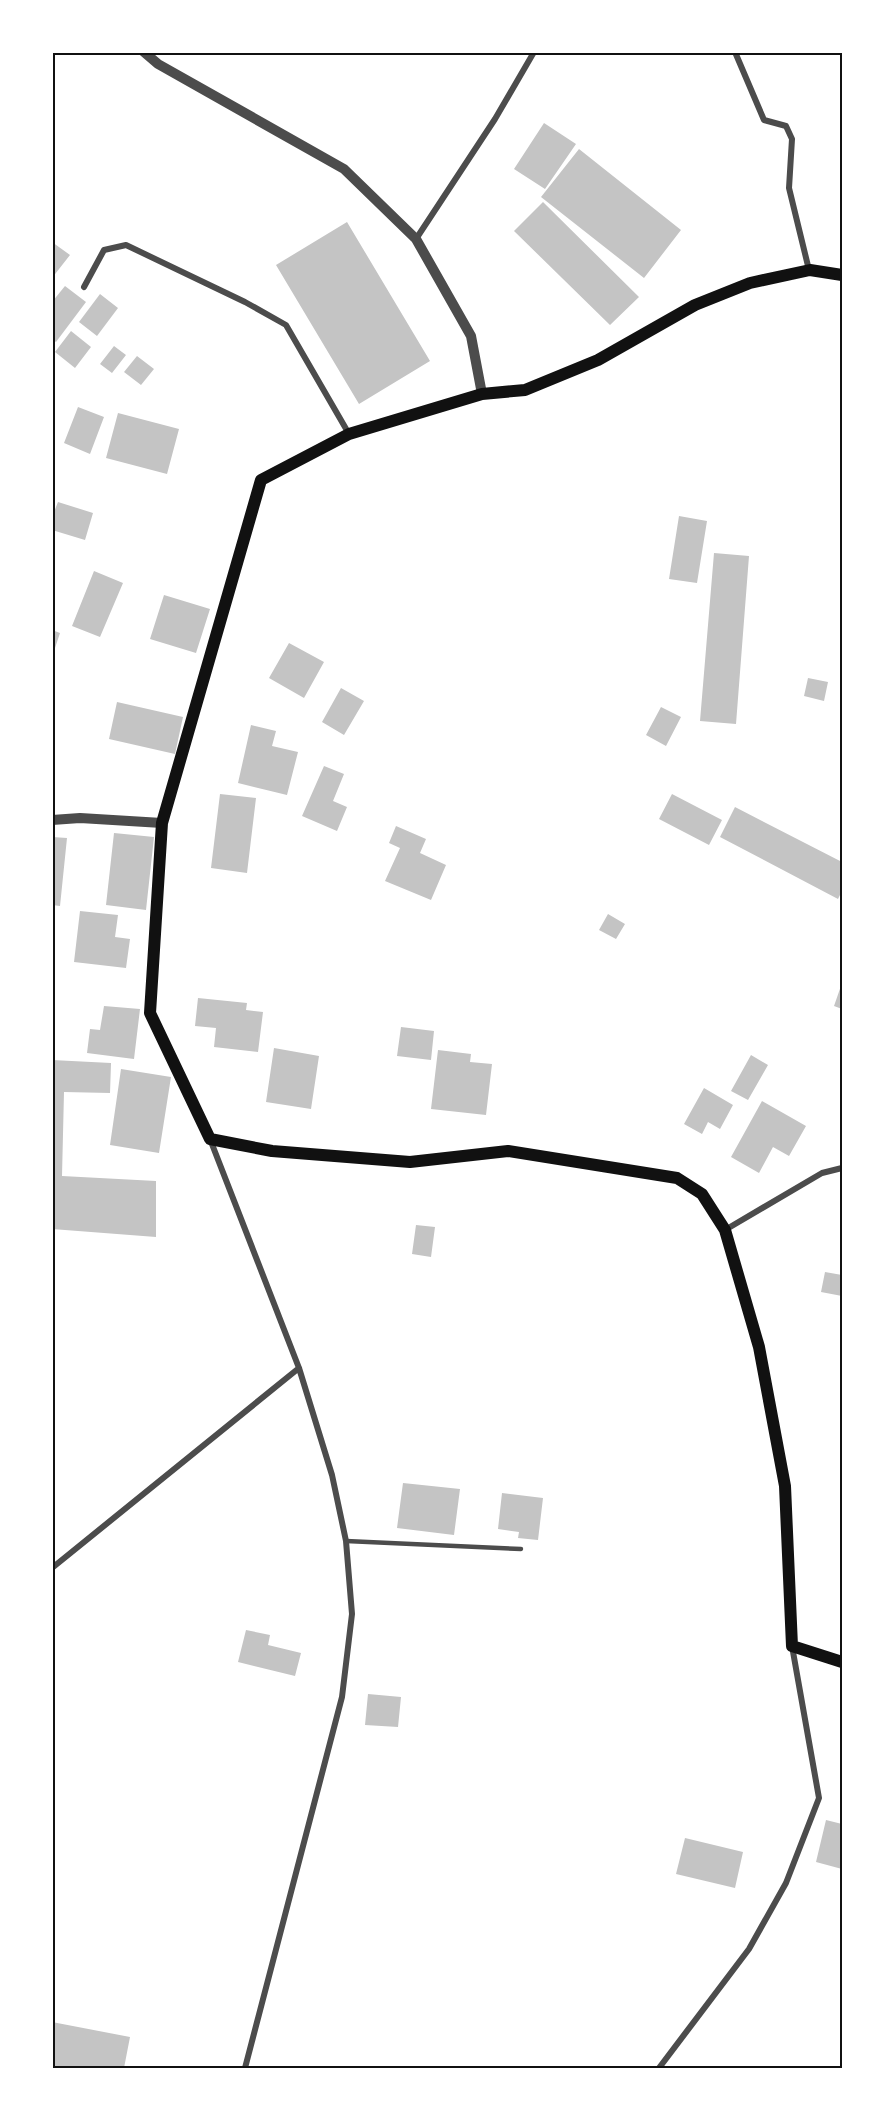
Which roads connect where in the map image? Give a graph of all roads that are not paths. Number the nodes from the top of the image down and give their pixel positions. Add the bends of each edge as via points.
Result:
1 (144, 52) edge
2 (534, 52) edge
3 (735, 52) edge
4 (416, 239) junction
5 (810, 270) junction
6 (843, 274) edge
7 (84, 287) dead end
8 (482, 394) junction
9 (350, 434) junction
10 (52, 820) edge
11 (162, 823) junction
12 (210, 1140) junction
13 (843, 1168) edge
14 (725, 1230) junction
15 (299, 1368) junction
16 (346, 1541) junction
17 (521, 1549) dead end
18 (52, 1568) edge
19 (792, 1646) junction
20 (843, 1662) edge
21 (245, 2068) edge
22 (659, 2068) edge

1 - 4 street via 158,64 344,169
2 - 4 street
3 - 5 street via 764,120 786,126 792,139 789,188
4 - 8 street via 471,336
5 - 6 main road
5 - 8 main road via 750,283 695,305 619,349 525,390
7 - 9 street via 104,250 126,245 245,302 286,326
8 - 9 main road
9 - 11 main road via 261,480
10 - 11 street
11 - 12 main road via 150,1012
12 - 14 main road via 272,1151 410,1161 508,1151 677,1178 702,1194
12 - 15 street
13 - 14 street via 822,1173
14 - 19 main road via 759,1347 785,1486
15 - 16 street via 332,1475
15 - 18 street
16 - 17 lane
16 - 21 street via 352,1614 342,1697
19 - 20 main road
19 - 22 street via 819,1798 786,1883 749,1949

